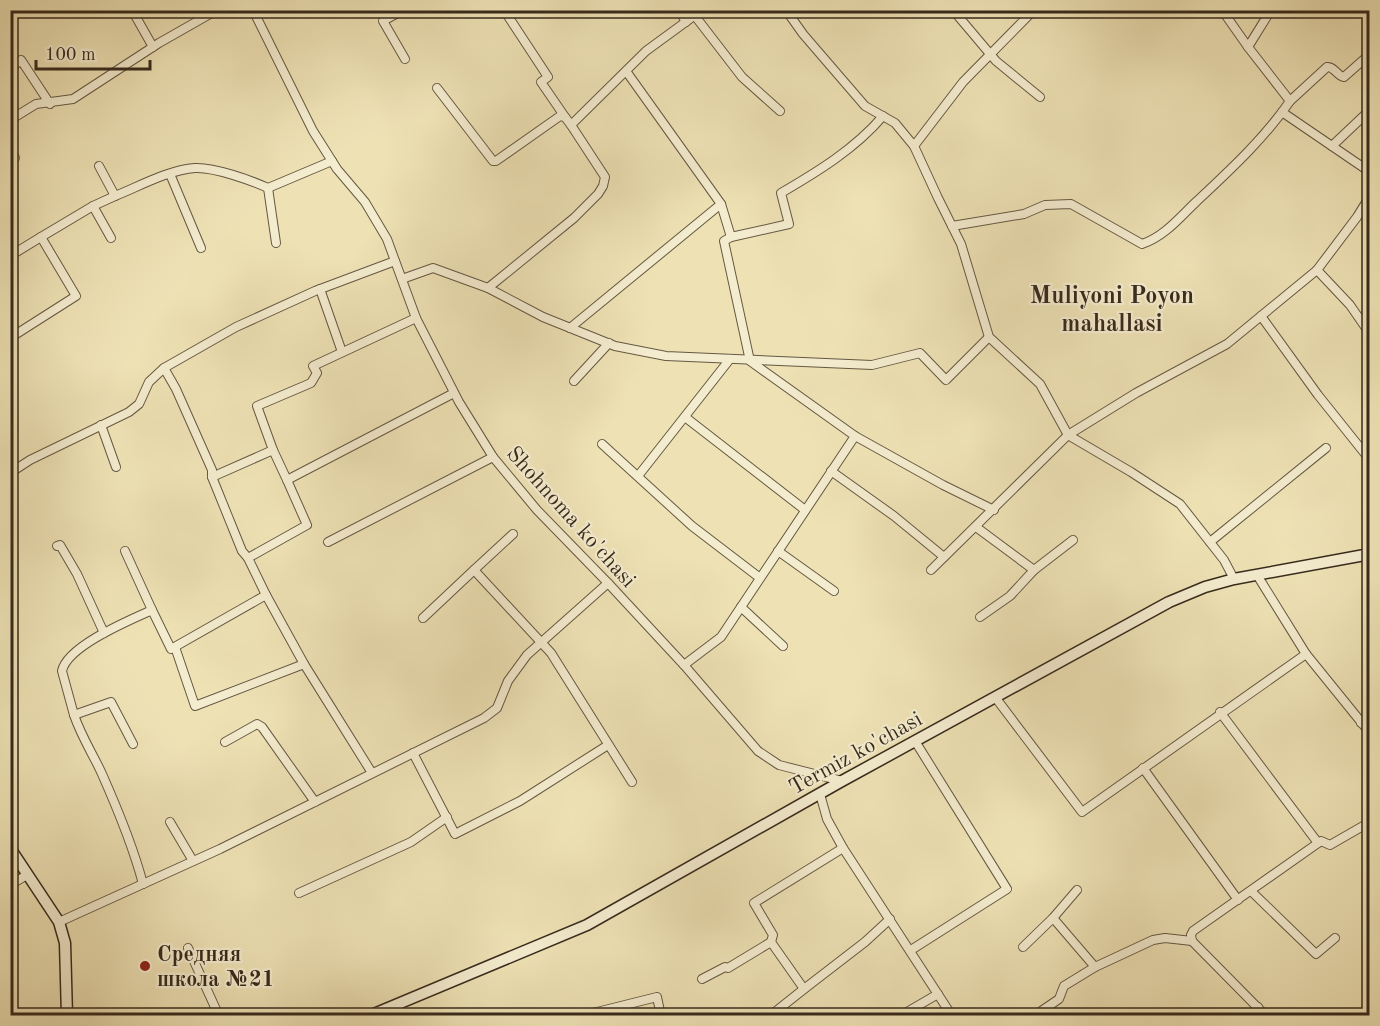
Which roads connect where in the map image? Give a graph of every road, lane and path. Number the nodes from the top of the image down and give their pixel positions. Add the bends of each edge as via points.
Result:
1 (132, 10) edge
2 (217, 10) edge
3 (253, 10) edge
4 (403, 10) edge
5 (504, 10) edge
6 (679, 10) edge
7 (786, 10) edge
8 (954, 10) edge
9 (1034, 10) edge
10 (1222, 10) edge
11 (1271, 10) edge
12 (698, 13) edge
13 (687, 22) junction
14 (153, 47) junction
15 (1248, 47) junction
16 (990, 54) junction
17 (1370, 54) edge
18 (10, 59) edge
19 (405, 59) dead end
20 (626, 71) junction
21 (437, 87) dead end
22 (1040, 97) dead end
23 (1290, 101) junction
24 (50, 104) junction
25 (1370, 110) edge
26 (780, 111) dead end
27 (1282, 112) junction
28 (883, 116) junction
29 (565, 117) junction
30 (10, 120) edge
31 (572, 125) junction
32 (914, 146) junction
33 (1332, 146) junction
34 (10, 151) edge
35 (10, 161) edge
36 (332, 161) junction
37 (99, 166) dead end
38 (1370, 172) edge
39 (170, 174) junction
40 (268, 188) junction
41 (115, 196) junction
42 (1370, 196) edge
43 (721, 204) junction
44 (93, 206) junction
45 (952, 226) junction
46 (41, 237) junction
47 (731, 237) junction
48 (111, 238) dead end
49 (276, 243) dead end
50 (201, 248) dead end
51 (10, 256) edge
52 (395, 261) junction
53 (1317, 270) junction
54 (402, 279) junction
55 (488, 288) junction
56 (320, 289) junction
57 (1261, 316) junction
58 (416, 318) junction
59 (570, 328) junction
60 (1370, 334) edge
61 (989, 337) junction
62 (10, 338) edge
63 (609, 343) junction
64 (342, 352) junction
65 (730, 359) junction
66 (750, 361) junction
67 (164, 368) junction
68 (574, 381) dead end
69 (454, 393) junction
70 (685, 417) junction
71 (101, 425) junction
72 (1068, 435) junction
73 (855, 436) junction
74 (602, 444) dead end
75 (1326, 448) dead end
76 (273, 450) junction
77 (493, 457) junction
78 (1370, 460) edge
79 (116, 466) dead end
80 (831, 471) junction
81 (10, 473) edge
82 (638, 476) junction
83 (212, 477) junction
84 (287, 480) junction
85 (805, 510) junction
86 (994, 510) junction
87 (976, 527) junction
88 (513, 534) dead end
89 (1072, 540) dead end
90 (328, 542) dead end
91 (1210, 542) junction
92 (57, 546) dead end
93 (125, 551) dead end
94 (778, 551) junction
95 (1370, 554) edge
96 (944, 557) junction
97 (248, 558) junction
98 (474, 570) junction
99 (931, 570) dead end
100 (1034, 570) junction
101 (1257, 575) junction
102 (760, 579) junction
103 (1234, 579) junction
104 (608, 583) junction
105 (834, 591) dead end
106 (266, 595) junction
107 (741, 607) junction
108 (152, 610) junction
109 (980, 617) dead end
110 (423, 618) dead end
111 (104, 633) junction
112 (542, 641) junction
113 (783, 646) dead end
114 (175, 647) junction
115 (1306, 654) junction
116 (304, 664) junction
117 (684, 665) junction
118 (995, 697) junction
119 (1220, 712) junction
120 (1370, 714) edge
121 (74, 715) junction
122 (1361, 723) junction
123 (1370, 733) edge
124 (915, 741) junction
125 (225, 742) dead end
126 (133, 744) dead end
127 (608, 745) junction
128 (413, 753) junction
129 (1143, 768) junction
130 (372, 773) junction
131 (842, 781) junction
132 (632, 782) dead end
133 (820, 794) junction
134 (315, 802) junction
135 (447, 818) junction
136 (170, 822) dead end
137 (1370, 822) edge
138 (1318, 843) junction
139 (10, 848) edge
140 (843, 848) junction
141 (193, 861) junction
142 (27, 874) junction
143 (143, 884) junction
144 (10, 885) edge
145 (1077, 890) dead end
146 (1251, 891) junction
147 (299, 893) dead end
148 (1238, 900) junction
149 (1053, 918) junction
150 (890, 919) junction
151 (59, 922) junction
152 (1335, 938) dead end
153 (1192, 941) junction
154 (771, 942) junction
155 (1023, 947) dead end
156 (188, 948) dead end
157 (911, 950) junction
158 (1095, 967) junction
159 (702, 979) dead end
160 (804, 989) junction
161 (938, 994) junction
162 (1258, 1007) junction
163 (67, 1016) edge
164 (219, 1016) edge
165 (369, 1016) edge
166 (581, 1016) edge
167 (661, 1016) edge
168 (770, 1016) edge
169 (900, 1016) edge
170 (952, 1016) edge
171 (1034, 1016) edge
172 (1250, 1016) edge
173 (1266, 1016) edge

1 - 14 street
2 - 14 street
3 - 36 street, Shohnoma ko'chasi
4 - 19 street via 383,21
5 - 29 street via 548,77 541,82
6 - 13 street
7 - 28 street via 865,106
8 - 16 street
9 - 16 street
10 - 15 street
11 - 15 street
12 - 13 street
12 - 26 street via 742,77
13 - 20 street via 646,51
14 - 24 street via 74,99
15 - 23 street
16 - 22 street
16 - 32 street
17 - 23 street via 1344,77 1327,67
18 - 24 street via 15,65 21,60
20 - 31 street
20 - 43 street
21 - 29 street via 493,161 560,116
23 - 27 street
24 - 30 street via 36,105
25 - 33 street
27 - 33 street
27 - 45 street via 1231,170 1149,242 1142,244 1071,204 1045,205 1024,214
28 - 32 street via 895,123
28 - 47 street via 866,135 781,193 789,224
29 - 31 street
31 - 55 street via 605,177 603,186 573,218
32 - 45 street
33 - 38 street
34 - 35 street via 15,158
36 - 40 street
36 - 52 street, Shohnoma ko'chasi via 365,202
37 - 41 street
39 - 40 street via 196,168 243,177
39 - 41 street
39 - 50 street
40 - 49 street
41 - 44 street
42 - 53 street
43 - 47 street
43 - 59 street
44 - 46 street
44 - 48 street
45 - 61 street
46 - 51 street
46 - 62 street via 76,296
47 - 66 street via 724,241
52 - 54 street, Shohnoma ko'chasi
52 - 56 street
53 - 57 street
53 - 60 street via 1350,305
54 - 55 street via 434,268
54 - 58 street, Shohnoma ko'chasi
55 - 59 street
56 - 64 street
56 - 67 street via 236,327
57 - 72 street via 1227,344
57 - 78 street
58 - 64 street
58 - 69 street, Shohnoma ko'chasi
59 - 63 street
61 - 66 street via 946,380 920,353 872,365
61 - 72 street via 1040,384
63 - 65 street via 666,356
63 - 68 street
64 - 76 street via 313,366 316,373 311,383 257,406
65 - 66 street
65 - 70 street
66 - 73 street
67 - 71 street via 148,382 139,404
67 - 83 street
69 - 77 street, Shohnoma ko'chasi
69 - 84 street
70 - 82 street
70 - 85 street
71 - 79 street
71 - 81 street
72 - 86 street
72 - 91 street via 1179,504
73 - 80 street
73 - 86 street
74 - 82 street
75 - 91 street
76 - 83 street
76 - 84 street
77 - 90 street
77 - 104 street, Shohnoma ko'chasi via 537,510
80 - 85 street
80 - 96 street
82 - 102 street via 692,526
83 - 97 street
84 - 97 street via 307,525
85 - 94 street
86 - 87 street
87 - 96 street
87 - 100 street
88 - 98 street
89 - 100 street
91 - 103 street
92 - 111 street via 60,544 77,574
93 - 108 street
94 - 102 street
94 - 105 street
95 - 101 main road, Termiz ko'chasi
96 - 99 street
97 - 106 street
98 - 110 street
98 - 112 street
100 - 109 street via 1010,596
101 - 103 main road, Termiz ko'chasi
101 - 115 street
102 - 107 street
103 - 118 main road, Termiz ko'chasi via 1169,602
104 - 112 street
104 - 117 street, Shohnoma ko'chasi
106 - 114 street
106 - 116 street
107 - 113 street
107 - 117 street via 721,637
108 - 111 street
108 - 114 street via 171,649
111 - 121 street via 63,664
112 - 127 street
112 - 128 street via 508,681 497,708
114 - 116 street via 195,706
115 - 119 street
115 - 122 street
116 - 130 street
117 - 131 street, Shohnoma ko'chasi via 758,751 779,765
118 - 124 main road, Termiz ko'chasi
118 - 129 street via 1082,812
119 - 129 street
119 - 138 street
120 - 122 street
121 - 126 street via 111,702
121 - 143 street via 134,851
122 - 123 street
124 - 131 main road, Termiz ko'chasi
124 - 157 street via 1007,889
125 - 134 street via 257,724 262,727
127 - 132 street
127 - 135 street via 520,801 459,833 455,834
128 - 130 street
128 - 135 street
129 - 148 street
130 - 134 street
131 - 133 main road, Termiz ko'chasi
133 - 140 street via 827,819
133 - 165 main road, Termiz ko'chasi via 587,925
134 - 141 street
135 - 147 street via 411,842
136 - 141 street
137 - 138 street via 1330,845
138 - 146 street
139 - 142 main road
140 - 150 street
140 - 154 street via 754,903 773,935
141 - 143 street
142 - 144 street
142 - 151 main road
143 - 151 street
145 - 149 street
146 - 148 street
146 - 152 street via 1316,954
148 - 153 street via 1193,931
149 - 155 street
149 - 158 street
150 - 157 street
150 - 160 street
151 - 163 main road via 64,943
153 - 158 street via 1153,940
153 - 162 street
154 - 159 street
154 - 160 street
156 - 164 street
157 - 161 street
158 - 171 street via 1064,986 1059,999
160 - 168 street
161 - 169 street
161 - 170 street
162 - 172 street
162 - 173 street
166 - 167 street via 657,997

